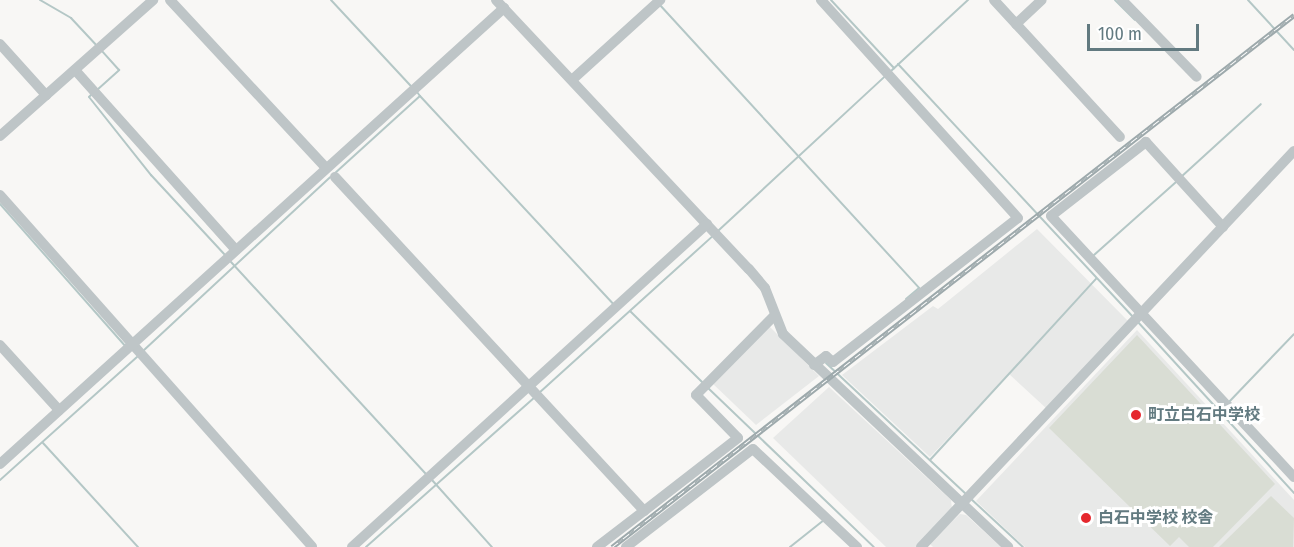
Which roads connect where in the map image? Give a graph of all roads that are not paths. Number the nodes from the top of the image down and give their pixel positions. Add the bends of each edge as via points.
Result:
1 (153, 0) edge
2 (170, 0) edge
3 (821, 0) edge
4 (994, 0) edge
5 (1042, 0) edge
6 (1122, 0) edge
7 (658, 2) edge
8 (500, 4) edge
9 (1016, 24) junction
10 (0, 44) edge
11 (75, 70) junction
12 (1197, 77) dead end
13 (573, 79) junction
14 (46, 95) junction
15 (0, 136) edge
16 (1120, 137) dead end
17 (1294, 151) edge
18 (326, 168) junction
19 (335, 177) dead end
20 (0, 195) edge
21 (1223, 227) junction
22 (712, 230) junction
23 (230, 255) junction
24 (773, 317) junction
25 (1139, 319) junction
26 (0, 345) edge
27 (133, 350) junction
28 (814, 365) junction
29 (534, 392) junction
30 (59, 410) junction
31 (0, 464) edge
32 (1294, 477) edge
33 (967, 500) junction
34 (644, 511) junction
35 (312, 547) edge
36 (352, 547) edge
37 (597, 547) edge
38 (626, 547) edge
39 (857, 547) edge
40 (921, 547) edge
41 (1008, 547) edge

1 - 11 street
2 - 18 street
3 - 28 street via 1018,218 833,362 826,356
4 - 9 street
5 - 9 street
6 - 12 street
7 - 13 street
8 - 13 street
8 - 18 street
9 - 16 street
10 - 14 street
11 - 14 street
11 - 23 street
13 - 22 street
14 - 15 street
17 - 21 street
18 - 23 street
19 - 29 street
20 - 27 street
21 - 25 street
21 - 25 street via 1146,142 1051,216 1091,258
22 - 24 street via 765,288
22 - 29 street via 616,307
23 - 27 street
24 - 28 street
24 - 34 street via 696,395 738,438
25 - 32 street via 1227,404
25 - 33 street
26 - 30 street
27 - 30 street
27 - 35 street
28 - 33 street
29 - 34 street
29 - 36 street via 429,477
30 - 31 street
33 - 40 street
33 - 41 street
34 - 37 street
38 - 39 street via 753,448

